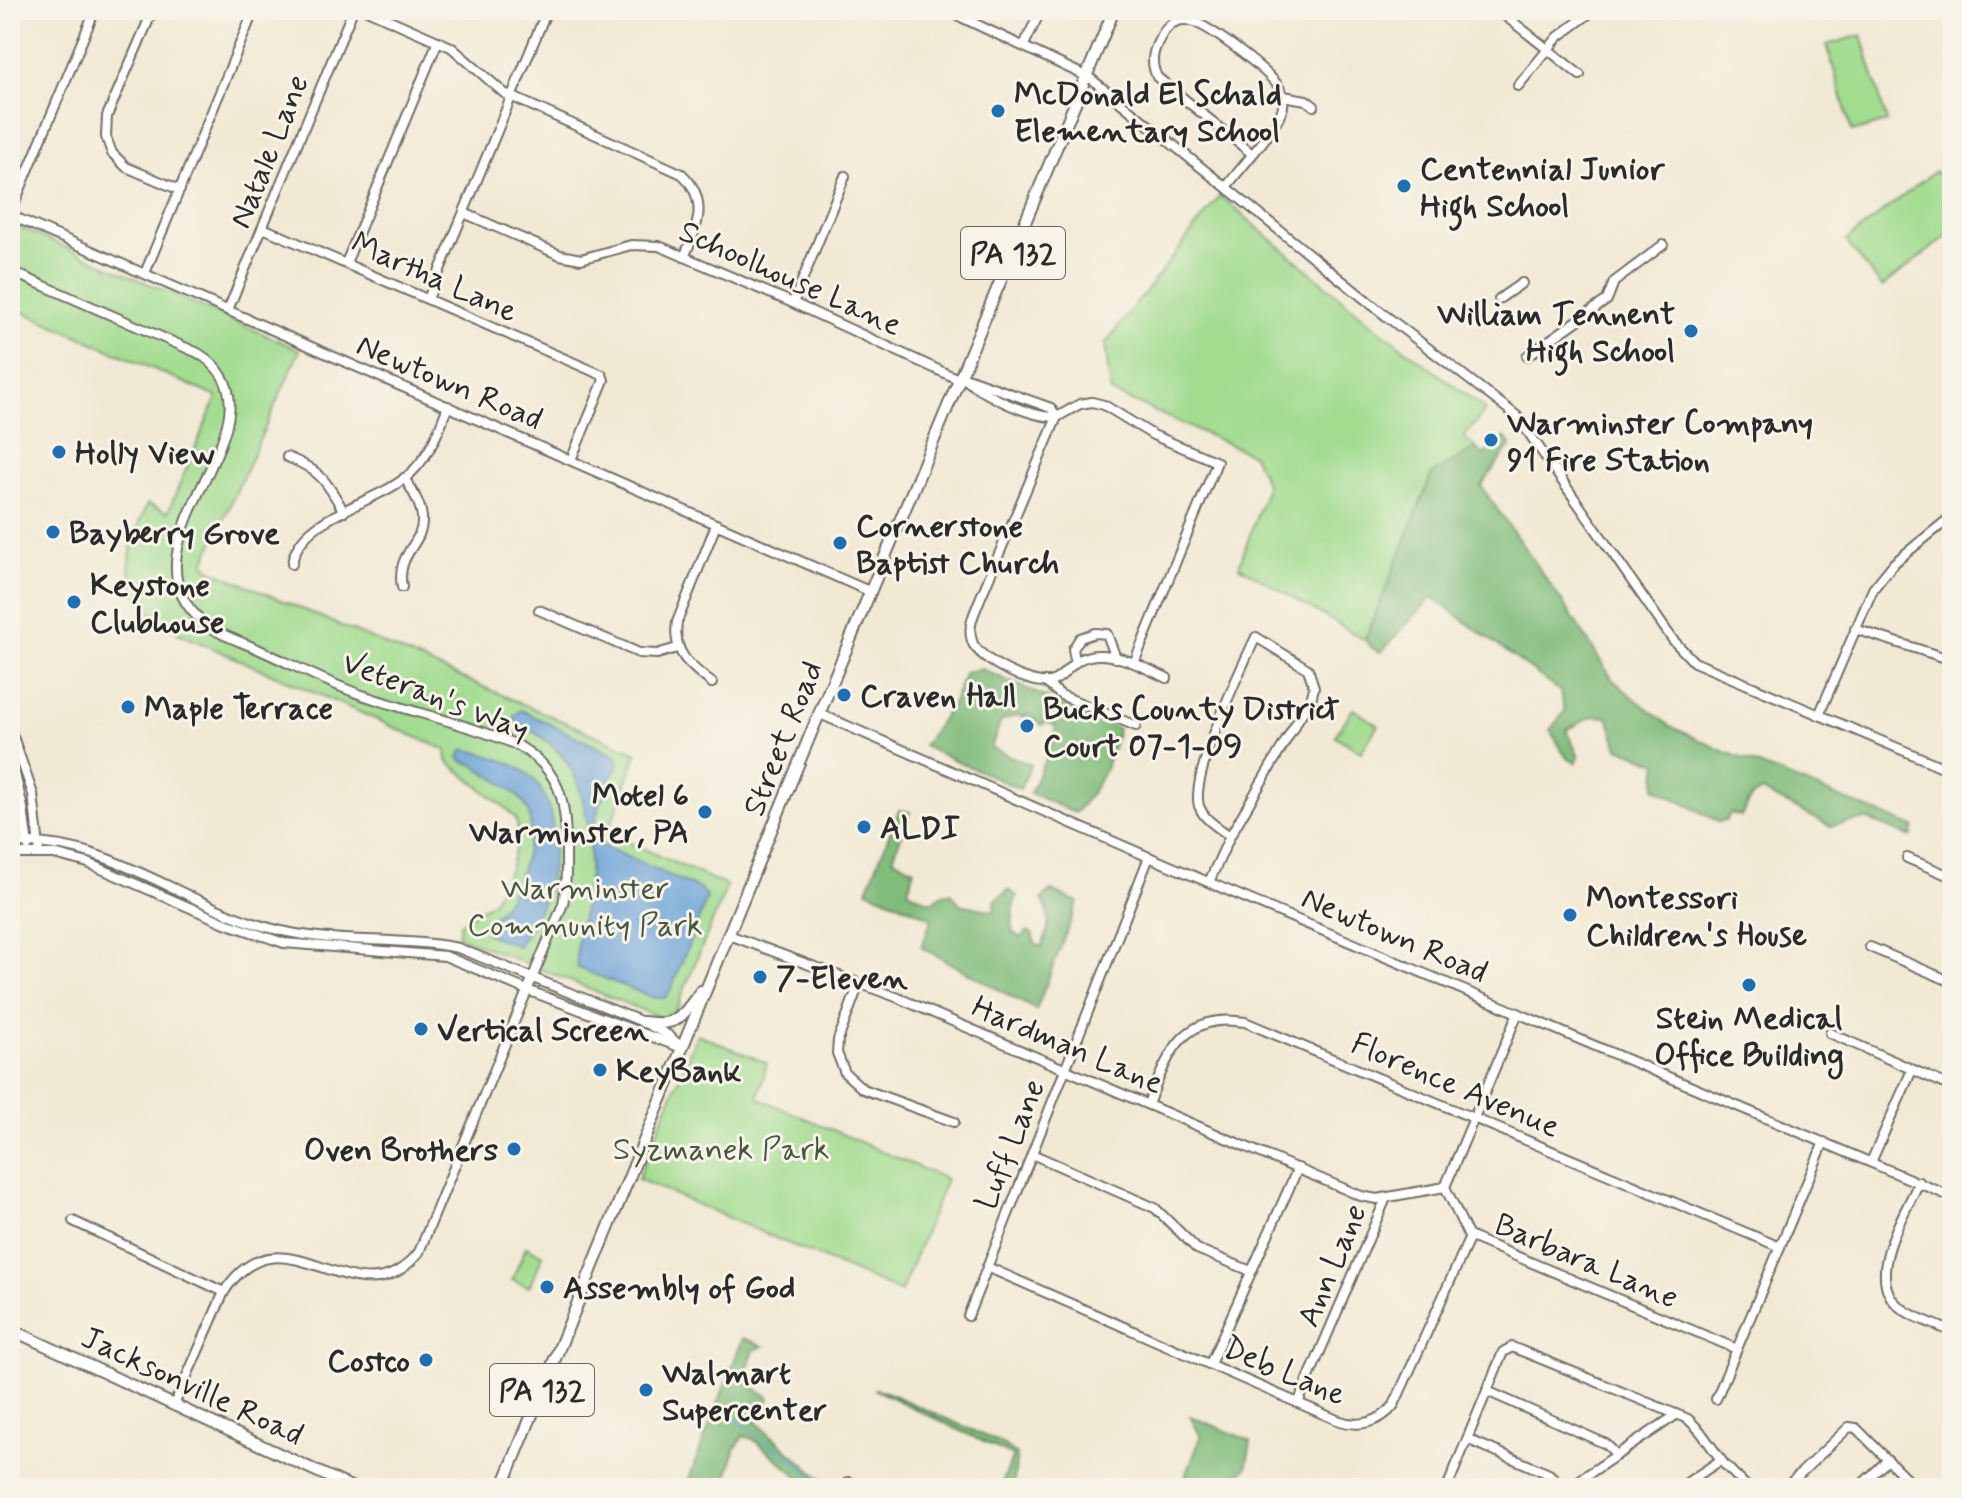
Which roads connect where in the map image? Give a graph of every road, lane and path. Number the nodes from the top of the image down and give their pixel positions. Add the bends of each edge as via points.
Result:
1 (95, 10) edge
2 (153, 10) edge
3 (254, 10) edge
4 (353, 10) edge
5 (367, 10) edge
6 (547, 10) edge
7 (946, 10) edge
8 (1041, 10) edge
9 (1114, 10) edge
10 (1498, 10) edge
11 (1594, 10) edge
12 (438, 41) junction
13 (1024, 45) junction
14 (1548, 49) junction
15 (1086, 75) junction
16 (1580, 75) dead end
17 (1518, 86) dead end
18 (511, 96) junction
19 (1283, 96) junction
20 (1314, 106) dead end
21 (1251, 153) junction
22 (845, 176) dead end
23 (1227, 186) junction
24 (180, 190) junction
25 (464, 213) junction
26 (10, 214) edge
27 (263, 228) junction
28 (1663, 245) dead end
29 (684, 257) junction
30 (346, 263) junction
31 (10, 271) edge
32 (145, 273) junction
33 (1522, 283) dead end
34 (428, 299) junction
35 (1499, 299) dead end
36 (793, 303) junction
37 (228, 310) junction
38 (1527, 356) dead end
39 (960, 378) junction
40 (448, 406) junction
41 (1057, 417) junction
42 (287, 457) dead end
43 (571, 460) junction
44 (404, 478) junction
45 (344, 512) junction
46 (1952, 516) edge
47 (716, 525) junction
48 (292, 564) dead end
49 (402, 587) dead end
50 (871, 592) junction
51 (539, 610) dead end
52 (1855, 629) junction
53 (677, 648) junction
54 (1116, 658) junction
55 (1075, 660) junction
56 (1952, 660) edge
57 (1134, 663) junction
58 (1167, 678) dead end
59 (1045, 682) junction
60 (712, 683) dead end
61 (820, 714) junction
62 (1819, 715) junction
63 (1136, 726) dead end
64 (10, 728) edge
65 (10, 753) edge
66 (1952, 771) edge
67 (1230, 836) junction
68 (28, 843) junction
69 (39, 843) junction
70 (10, 844) edge
71 (27, 853) junction
72 (10, 854) edge
73 (39, 854) junction
74 (1149, 857) junction
75 (1907, 858) dead end
76 (1952, 877) edge
77 (1209, 882) junction
78 (729, 935) junction
79 (1870, 947) dead end
80 (712, 977) junction
81 (532, 978) junction
82 (1952, 982) edge
83 (859, 984) junction
84 (527, 990) junction
85 (1518, 1013) junction
86 (643, 1022) junction
87 (1830, 1033) dead end
88 (683, 1048) junction
89 (1065, 1069) junction
90 (1912, 1070) junction
91 (1952, 1087) edge
92 (1148, 1104) junction
93 (1475, 1117) junction
94 (954, 1122) dead end
95 (1824, 1142) junction
96 (1032, 1154) junction
97 (1871, 1162) junction
98 (1298, 1168) junction
99 (1919, 1182) junction
100 (1445, 1187) junction
101 (1952, 1197) edge
102 (1386, 1198) junction
103 (73, 1221) dead end
104 (1470, 1237) junction
105 (1780, 1247) junction
106 (987, 1267) junction
107 (1251, 1271) junction
108 (224, 1292) junction
109 (968, 1316) dead end
110 (10, 1329) edge
111 (1952, 1332) edge
112 (1737, 1349) junction
113 (1210, 1364) junction
114 (1487, 1391) junction
115 (1716, 1399) dead end
116 (175, 1403) junction
117 (1298, 1403) junction
118 (1676, 1415) junction
119 (1467, 1439) junction
120 (1617, 1455) junction
121 (1721, 1460) junction
122 (1888, 1460) junction
123 (1450, 1487) edge
124 (353, 1488) edge
125 (502, 1488) edge
126 (1566, 1488) edge
127 (1679, 1488) edge
128 (1748, 1488) edge
129 (1785, 1488) edge
130 (1858, 1488) edge
131 (1916, 1488) edge

1 - 26 street, Newtown Road
2 - 24 street via 107,116 106,137 126,167
3 - 24 street
4 - 27 street, Natale Lane
5 - 12 street
6 - 18 street
7 - 13 street
8 - 13 street
9 - 15 main road, Street Road / PA 132
10 - 14 street
11 - 14 street
12 - 18 street
12 - 30 street
13 - 15 street
14 - 16 street
14 - 17 street
15 - 23 street
15 - 39 main road, Street Road / PA 132
18 - 25 street
18 - 29 street via 688,180 700,215
19 - 20 street
19 - 21 street via 1280,116
19 - 21 street via 1274,81 1199,23 1180,20 1164,31 1153,53 1157,77
21 - 23 street
22 - 36 street
23 - 62 street via 1517,416 1685,654 1701,666
24 - 32 street
25 - 29 street, Schoolhouse Lane via 568,258 639,244
25 - 34 street
26 - 32 street, Newtown Road
27 - 30 street, Martha Lane
27 - 37 street, Natale Lane
28 - 38 street via 1618,278 1607,300
29 - 36 street, Schoolhouse Lane
30 - 34 street, Martha Lane
31 - 81 street, Veteran's Way via 198,353 222,376 230,397 229,421 175,556 180,589 202,621 360,694 519,746 553,777 566,815 566,884
32 - 37 street, Newtown Road
33 - 35 street
34 - 43 street, Martha Lane via 602,375
36 - 39 street, Schoolhouse Lane
37 - 40 street, Newtown Road
39 - 41 street, Schoolhouse Lane via 1051,408
39 - 50 main road, Street Road / PA 132
40 - 43 street, Newtown Road
40 - 44 street via 431,447
41 - 57 street via 1080,404 1104,405 1153,435 1217,462
41 - 59 street via 972,620 970,636 984,658
42 - 45 street via 322,476
43 - 47 street, Newtown Road
44 - 45 street
44 - 49 street via 420,502 423,523 402,569
45 - 48 street via 305,537
46 - 52 street via 1885,572
47 - 50 street, Newtown Road
47 - 53 street via 677,622
50 - 61 main road, Street Road / PA 132
51 - 53 street via 639,653
52 - 56 street
52 - 62 street
53 - 60 street via 689,666
54 - 55 street
54 - 55 street via 1107,634 1095,633 1080,638 1073,649
54 - 57 street
55 - 59 street via 1054,681
57 - 58 street
59 - 63 street via 1061,695
61 - 74 street, Newtown Road
61 - 78 main road, Street Road / PA 132
62 - 66 street
64 - 69 street via 33,794
65 - 68 street
67 - 67 street via 1307,708 1314,687 1303,664 1256,637 1217,722 1198,792 1204,816
67 - 77 street
68 - 69 street
68 - 70 street
68 - 71 street
69 - 73 street
69 - 81 street via 102,857 269,928 436,944 471,952
71 - 72 street
71 - 73 street
73 - 84 street via 97,867 272,940 445,956
74 - 77 street, Newtown Road
74 - 89 street, Luff Lane
75 - 76 street
77 - 85 street, Newtown Road
78 - 80 main road, Street Road / PA 132
78 - 83 street, Hardman Lane
79 - 82 street
80 - 86 main road via 676,1021
80 - 88 main road, Street Road / PA 132
81 - 84 street, Veteran's Way
81 - 86 street
83 - 89 street, Hardman Lane
83 - 94 street via 838,1040 845,1073 863,1089
84 - 88 street
84 - 108 street, Veteran's Way via 415,1257 391,1274 364,1279 297,1258 268,1258 243,1269
85 - 93 street
85 - 95 street, Newtown Road
86 - 88 street
87 - 90 street
88 - 125 main road, Street Road / PA 132
89 - 92 street, Hardman Lane
89 - 96 street, Luff Lane
90 - 91 street
90 - 97 street
92 - 93 street, Florence Avenue via 1179,1040 1205,1024 1235,1020
92 - 98 street, Hardman Lane
93 - 100 street
93 - 105 street, Florence Avenue
95 - 97 street, Newtown Road
95 - 105 street
96 - 106 street, Luff Lane
96 - 107 street via 1155,1208 1197,1249
97 - 99 street, Newtown Road
98 - 102 street, Hardman Lane via 1361,1196
98 - 107 street
99 - 101 street, Newtown Road
99 - 111 street via 1889,1250 1884,1281 1902,1309
100 - 102 street, Ann Lane
100 - 104 street, Barbara Lane
102 - 117 street, Ann Lane
103 - 108 street
104 - 112 street, Barbara Lane
104 - 117 street, Deb Lane via 1389,1411 1368,1423 1351,1424
105 - 112 street
106 - 109 street, Luff Lane
106 - 113 street, Deb Lane
107 - 113 street
108 - 116 street, Veteran's Way
110 - 116 main road, Jacksonville Road
112 - 115 street
113 - 117 street, Deb Lane
114 - 118 street via 1507,1348 1515,1347
114 - 119 street
114 - 120 street via 1606,1444
116 - 124 main road, Jacksonville Road
118 - 120 street
118 - 121 street via 1693,1423
119 - 123 street
119 - 126 street via 1549,1474
120 - 126 street
121 - 127 street
121 - 128 street
122 - 129 street via 1856,1428 1847,1428
122 - 130 street
122 - 131 street

